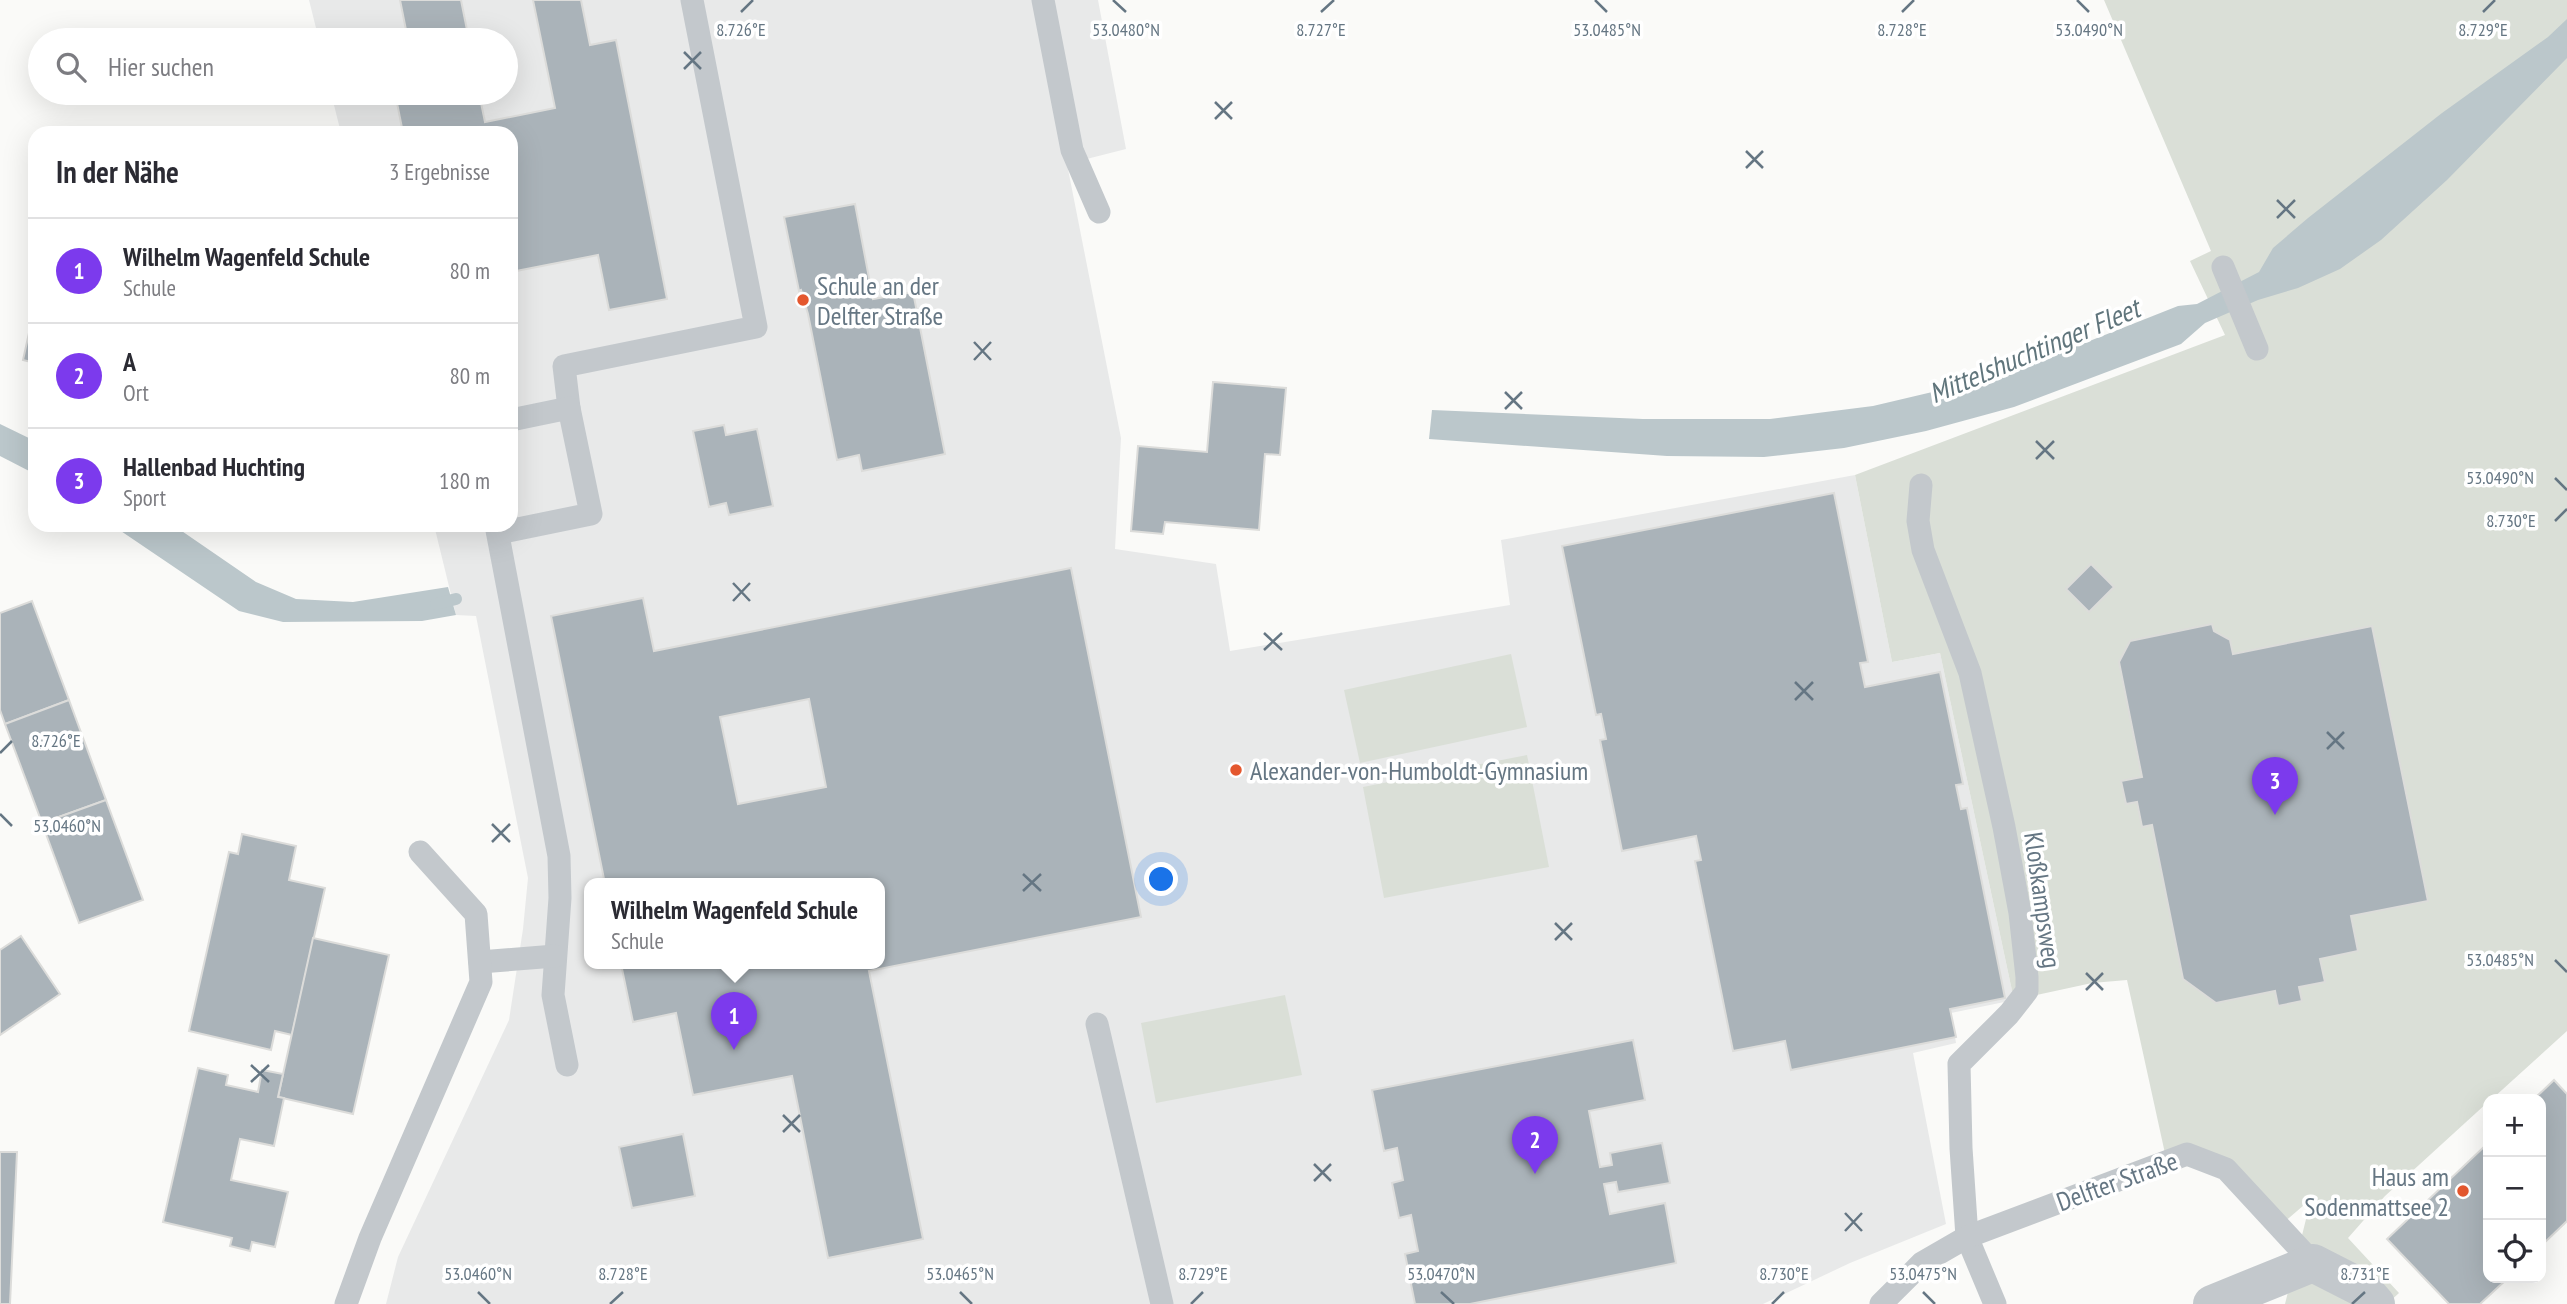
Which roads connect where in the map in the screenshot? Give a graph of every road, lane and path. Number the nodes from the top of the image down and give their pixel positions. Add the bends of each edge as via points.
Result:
1 (692, 0) edge
2 (1043, 0) edge
3 (1099, 212) dead end
4 (2223, 267) dead end
5 (2257, 349) dead end
6 (569, 408) junction
7 (518, 419) edge
8 (1921, 485) dead end
9 (518, 526) edge
10 (498, 532) edge
11 (421, 852) dead end
12 (555, 956) junction
13 (481, 962) junction
14 (1097, 1024) dead end
15 (567, 1065) dead end
16 (1967, 1237) junction
17 (2313, 1263) junction
18 (346, 1304) edge
19 (1162, 1304) edge
20 (1881, 1304) edge
21 (1995, 1304) edge
22 (2212, 1304) edge
23 (2376, 1304) edge

1 - 6 lane via 756,327 564,366
2 - 3 lane via 1072,150
4 - 5 lane
6 - 7 lane
6 - 9 lane via 591,514
8 - 16 lane, Kloßkampsweg via 1918,521 1923,550 1970,673 2020,913 2027,976 2027,991 1959,1064
10 - 12 lane via 559,856
11 - 13 lane via 476,914
12 - 13 lane
12 - 15 lane via 553,995
13 - 18 lane via 481,982
14 - 19 lane
16 - 17 lane, Delfter Straße via 2187,1154 2226,1169
16 - 20 lane, Delfter Straße via 1922,1264
16 - 21 lane, Kloßkampsweg
17 - 22 street
17 - 23 street via 2362,1288

